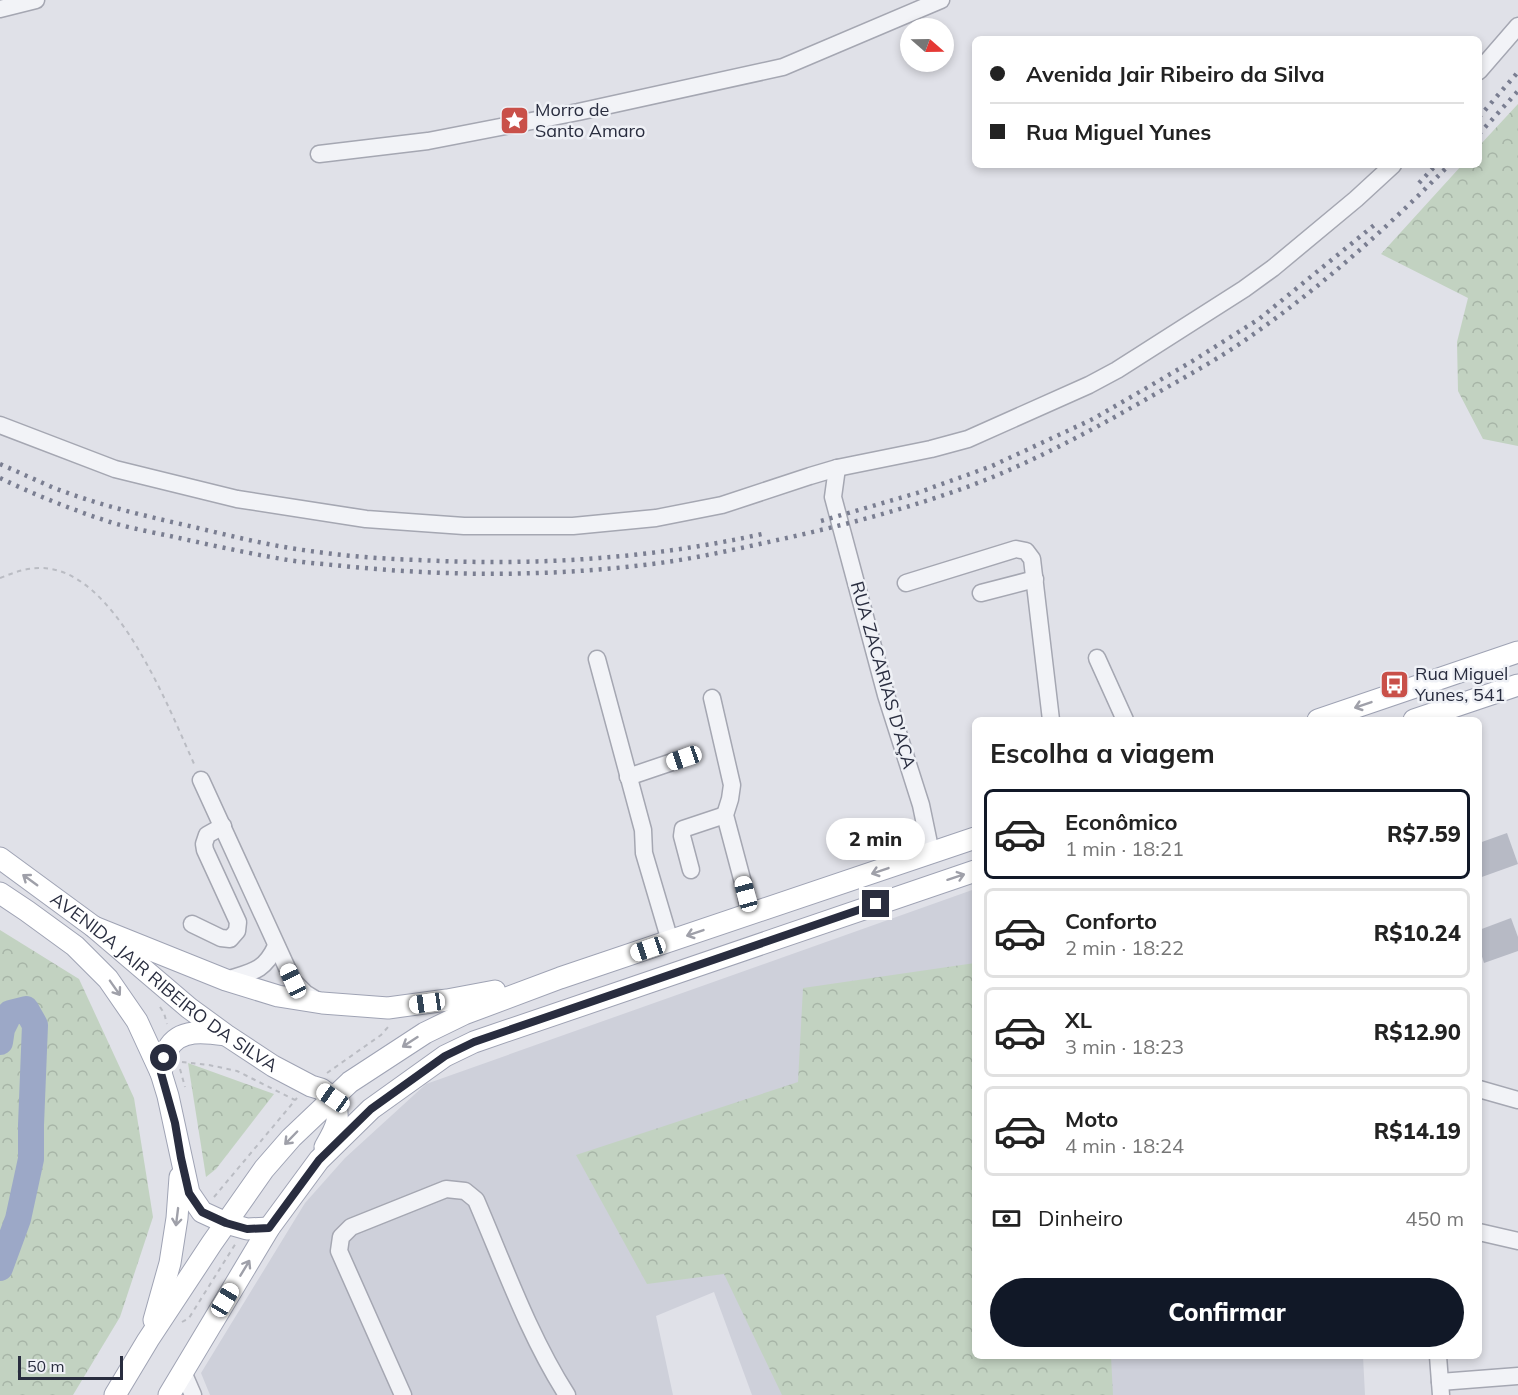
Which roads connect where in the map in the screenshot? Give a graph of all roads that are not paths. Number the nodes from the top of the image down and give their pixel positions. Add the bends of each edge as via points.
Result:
1 (36, 0) edge
2 (941, 0) edge
3 (0, 9) edge
4 (1518, 26) edge
5 (1482, 68) edge
6 (320, 154) dead end
7 (1390, 168) edge
8 (0, 425) edge
9 (837, 468) junction
10 (810, 476) junction
11 (833, 497) junction
12 (1035, 579) junction
13 (906, 584) dead end
14 (981, 592) dead end
15 (1518, 652) edge
16 (1097, 658) dead end
17 (597, 659) dead end
18 (1518, 685) edge
19 (712, 698) dead end
20 (1051, 717) edge
21 (1124, 717) edge
22 (1327, 717) edge
23 (1423, 717) edge
24 (684, 758) dead end
25 (199, 776) road end
26 (628, 777) junction
27 (725, 815) junction
28 (223, 826) junction
29 (972, 839) edge
30 (931, 853) junction
31 (0, 858) edge
32 (691, 870) dead end
33 (972, 872) edge
34 (0, 894) edge
35 (898, 896) junction
36 (749, 915) junction
37 (192, 924) dead end
38 (94, 927) junction
39 (670, 941) junction
40 (276, 946) junction
41 (560, 978) junction
42 (226, 980) junction
43 (322, 1003) junction
44 (226, 1035) junction
45 (161, 1073) junction
46 (1482, 1090) edge
47 (333, 1098) junction
48 (1518, 1100) edge
49 (181, 1158) junction
50 (319, 1160) junction
51 (226, 1223) junction
52 (269, 1228) junction
53 (1482, 1233) edge
54 (1518, 1241) edge
55 (148, 1340) junction
56 (1438, 1359) edge
57 (183, 1372) junction
58 (1518, 1376) edge
59 (1441, 1389) edge
60 (115, 1395) edge
61 (169, 1395) edge
62 (193, 1395) edge
63 (403, 1395) edge
64 (567, 1395) edge

1 - 3 street
2 - 6 street via 783,67 428,141
4 - 5 street
7 - 9 street via 1252,284 1089,385 968,439
8 - 10 street via 116,469 237,499 366,519 464,526 573,526 656,518 722,505
9 - 10 street
9 - 11 street
10 - 11 street
11 - 30 street, RUA ZACARIAS D'AÇA via 886,694 921,805
12 - 13 street via 1032,559 1026,551 1016,549
12 - 14 street
12 - 20 street
15 -> 22 main road
16 - 21 street
17 - 26 street
18 - 23 main road
19 - 27 street via 732,785
24 - 26 street
25 - 28 street
26 - 39 street via 643,830 644,853
27 - 32 street via 683,829
27 - 36 street
28 - 37 street via 207,835 204,844 238,922 237,930 230,939 221,938
28 - 40 street
29 - 30 main road
30 - 35 main road via 932,868 927,876
30 -> 36 main road
38 -> 31 main road, AVENIDA JAIR RIBEIRO DA SILVA
35 -> 33 main road
34 -> 45 main road, AVENIDA JAIR RIBEIRO DA SILVA via 75,946 108,979 137,1021
35 - 50 main road via 474,1042 445,1056 371,1109
36 -> 39 main road
38 - 42 main road
38 - 44 main road, AVENIDA JAIR RIBEIRO DA SILVA
39 - 41 main road
40 - 42 street via 264,966
40 - 43 street via 293,981
41 - 43 main road via 401,1007
41 -> 47 main road via 425,1033
42 - 43 main road via 278,996
44 - 45 main road via 202,1031 179,1038 168,1048
44 - 47 main road, AVENIDA JAIR RIBEIRO DA SILVA
45 - 49 main road, AVENIDA JAIR RIBEIRO DA SILVA
46 - 48 street
47 - 50 main road via 337,1120
47 -> 51 main road via 264,1169
49 - 51 main road, AVENIDA JAIR RIBEIRO DA SILVA via 189,1193 202,1212
49 -> 55 main road via 170,1263
50 - 52 main road
51 - 52 main road, AVENIDA JAIR RIBEIRO DA SILVA via 247,1229
51 - 55 main road
57 -> 52 main road
53 - 54 street
55 - 60 main road
56 - 59 street
57 - 61 main road
57 - 62 street
58 - 59 street
63 - 64 street via 339,1251 341,1237 351,1227 446,1189 465,1191 476,1200 537,1342

